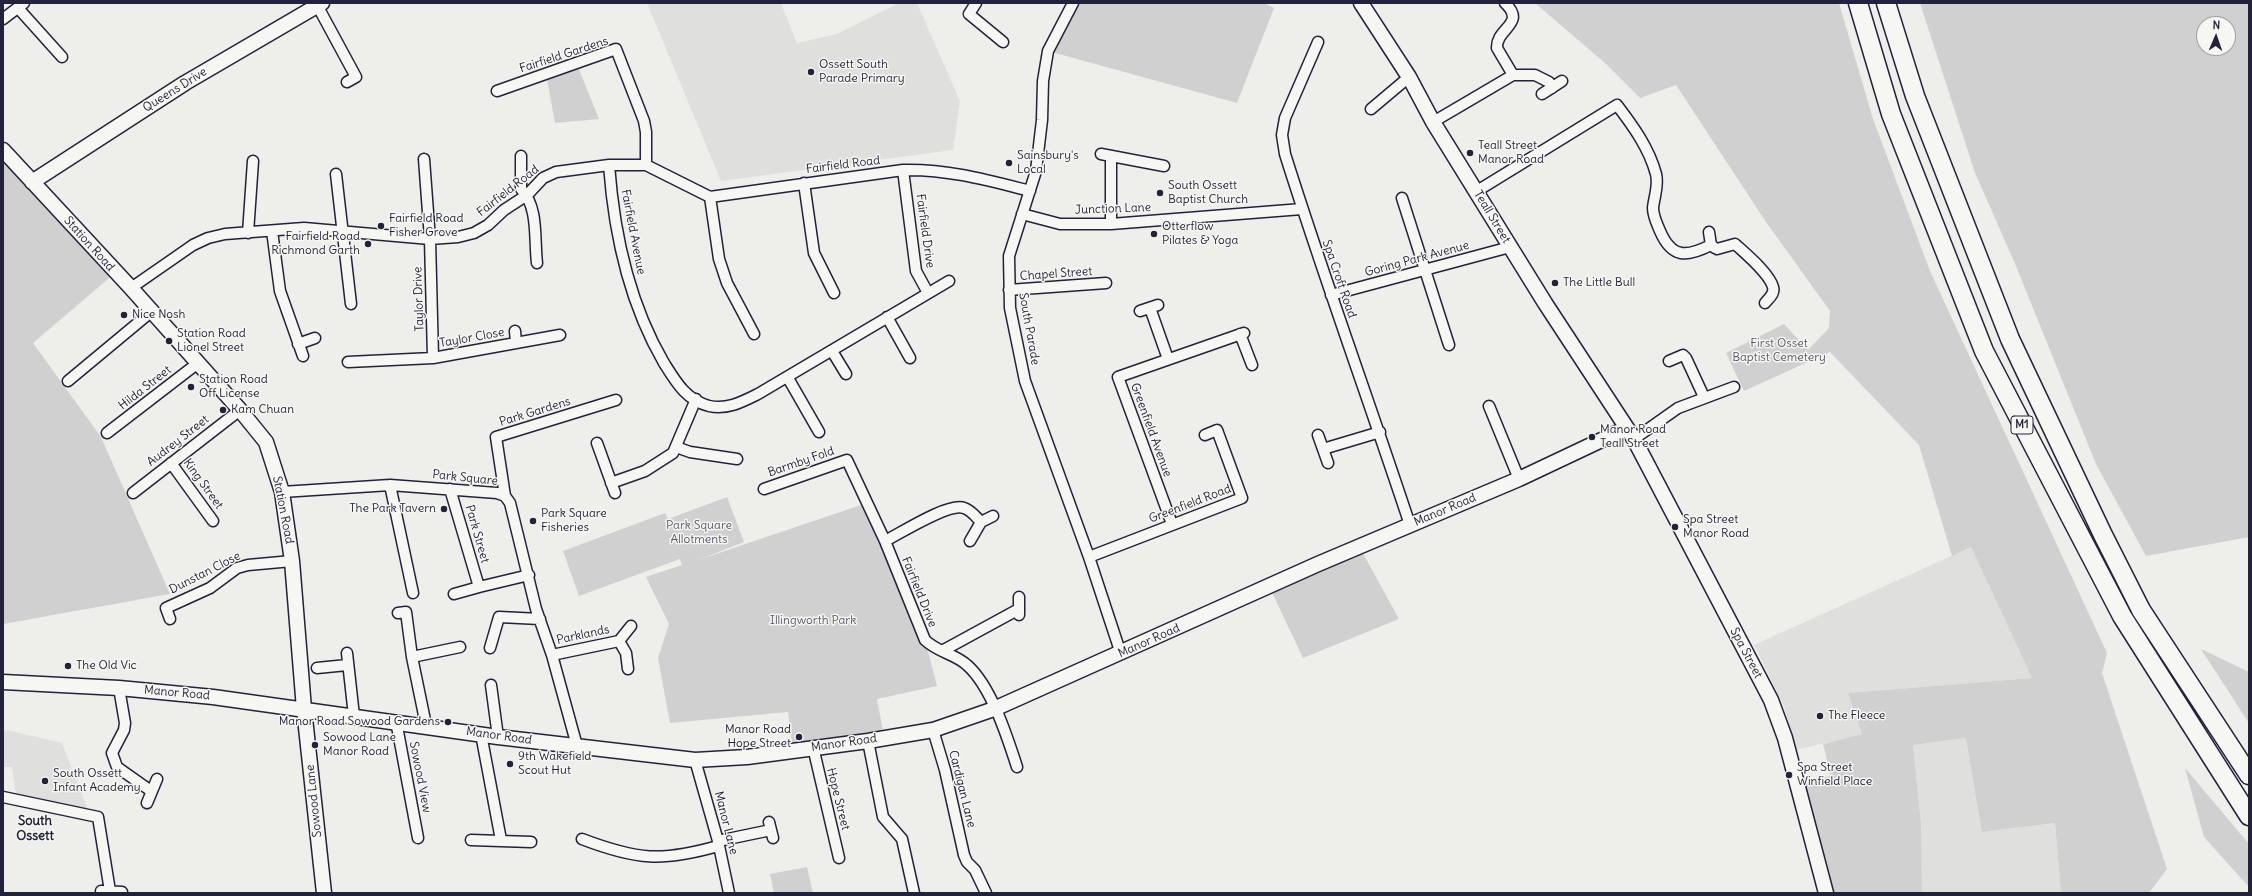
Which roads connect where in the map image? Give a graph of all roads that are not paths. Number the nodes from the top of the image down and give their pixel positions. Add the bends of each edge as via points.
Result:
1 (976, 3) edge
2 (1073, 3) edge
3 (1361, 3) edge
4 (1505, 3) edge
5 (1858, 3) edge
6 (1886, 3) edge
7 (319, 4) edge
8 (21, 5) edge
9 (3, 19) edge
10 (1004, 42) dead end
11 (1318, 42) dead end
12 (62, 57) dead end
13 (1513, 75) junction
14 (1409, 77) junction
15 (1562, 81) dead end
16 (347, 82) dead end
17 (1552, 88) junction
18 (497, 91) dead end
19 (1371, 94) dead end
20 (1542, 94) dead end
21 (1433, 122) junction
22 (3, 150) edge
23 (521, 156) dead end
24 (424, 159) dead end
25 (252, 161) dead end
26 (609, 165) junction
27 (646, 165) junction
28 (1164, 166) dead end
29 (903, 170) junction
30 (336, 174) dead end
31 (32, 182) junction
32 (804, 183) junction
33 (1030, 191) junction
34 (1476, 191) junction
35 (527, 195) junction
36 (710, 197) junction
37 (1402, 198) dead end
38 (1302, 209) junction
39 (1022, 214) junction
40 (1110, 224) junction
41 (272, 231) junction
42 (341, 231) junction
43 (1709, 232) dead end
44 (248, 233) junction
45 (430, 239) junction
46 (1510, 247) junction
47 (1716, 249) junction
48 (537, 263) dead end
49 (1425, 270) junction
50 (949, 281) dead end
51 (1106, 283) dead end
52 (131, 288) junction
53 (1008, 290) junction
54 (834, 293) dead end
55 (928, 293) junction
56 (1331, 295) junction
57 (1765, 303) dead end
58 (351, 304) dead end
59 (1149, 308) dead end
60 (151, 312) junction
61 (887, 317) junction
62 (515, 331) dead end
63 (754, 334) dead end
64 (560, 335) dead end
65 (315, 338) dead end
66 (516, 343) junction
67 (298, 344) junction
68 (1449, 345) dead end
69 (832, 351) junction
70 (303, 356) dead end
71 (433, 358) junction
72 (910, 358) dead end
73 (1168, 359) junction
74 (1669, 361) dead end
75 (348, 362) dead end
76 (198, 364) junction
77 (1252, 365) dead end
78 (846, 374) dead end
79 (788, 378) junction
80 (68, 381) dead end
81 (1734, 387) dead end
82 (1704, 397) junction
83 (696, 399) junction
84 (616, 400) dead end
85 (1489, 406) dead end
86 (240, 410) junction
87 (819, 432) dead end
88 (1380, 432) junction
89 (108, 433) dead end
90 (1630, 434) junction
91 (1205, 435) dead end
92 (1318, 435) dead end
93 (597, 443) dead end
94 (676, 447) junction
95 (1323, 449) junction
96 (737, 459) dead end
97 (847, 460) joint
98 (171, 463) junction
99 (1328, 463) dead end
100 (1519, 479) junction
101 (611, 483) junction
102 (390, 485) junction
103 (450, 489) junction
104 (764, 489) dead end
105 (282, 492) junction
106 (133, 493) dead end
107 (615, 493) dead end
108 (505, 496) junction
109 (993, 516) dead end
110 (213, 521) dead end
111 (981, 522) junction
112 (1172, 524) junction
113 (1410, 525) junction
114 (970, 541) dead end
115 (885, 542) junction
116 (1089, 557) junction
117 (292, 561) junction
118 (529, 575) junction
119 (479, 587) junction
120 (413, 593) dead end
121 (454, 594) dead end
122 (1019, 597) dead end
123 (398, 613) dead end
124 (170, 619) dead end
125 (540, 619) junction
126 (631, 626) dead end
127 (618, 641) junction
128 (460, 647) dead end
129 (490, 648) dead end
130 (942, 651) junction
131 (347, 653) dead end
132 (1121, 654) junction
133 (552, 655) junction
134 (412, 657) junction
135 (347, 665) junction
136 (316, 668) dead end
137 (628, 669) dead end
138 (3, 682) edge
139 (491, 685) dead end
140 (119, 688) junction
141 (304, 708) junction
142 (994, 709) junction
143 (354, 716) junction
144 (396, 721) junction
145 (426, 725) junction
146 (933, 730) junction
147 (481, 734) junction
148 (498, 737) junction
149 (868, 741) junction
150 (577, 746) junction
151 (812, 748) junction
152 (695, 760) junction
153 (1017, 767) dead end
154 (2249, 775) edge
155 (157, 779) dead end
156 (151, 791) junction
157 (3, 797) edge
158 (147, 803) dead end
159 (2249, 816) edge
160 (771, 830) dead end
161 (418, 838) dead end
162 (582, 839) dead end
163 (470, 840) dead end
164 (501, 840) junction
165 (531, 842) dead end
166 (718, 843) junction
167 (839, 858) dead end
168 (122, 892) dead end
169 (324, 893) edge
170 (729, 893) edge
171 (914, 893) edge
172 (986, 893) edge
173 (1826, 893) edge

1 - 10 street via 969,14
2 - 33 street, South Parade via 1048,51 1036,171
3 - 14 street, Teall Street
4 - 13 street via 1513,14 1513,19 1500,37 1497,48
5 - 159 highway, M1 via 1891,114 1984,351 2122,616
6 - 154 highway, M1 via 1915,96 2010,338 2141,610
7 - 16 street via 356,77
7 - 31 street, Queens Drive via 185,83
8 - 9 street
8 - 12 street
11 - 38 street, Spa Croft Road via 1285,118 1282,135 1285,154
13 - 17 street via 1535,75 1548,82
13 - 21 street
14 - 19 street via 1374,106
14 - 21 street, Teall Street
15 - 17 street
17 - 20 street
18 - 27 street, Fairfield Gardens via 616,49 644,121
21 - 34 street, Teall Street
22 - 31 street, Station Road
23 - 35 street via 521,189
24 - 45 street, Taylor Drive
25 - 44 street
26 - 27 street, Fairfield Road
26 - 35 street, Fairfield Road via 556,172 543,178
26 - 83 street, Fairfield Avenue via 623,262 639,312 649,337 677,384 685,394
27 - 36 street, Fairfield Road
28 - 40 street via 1106,155
29 - 32 street, Fairfield Road
29 - 33 street, Fairfield Road via 949,171
29 - 55 street, Fairfield Drive via 916,271
30 - 42 street
31 - 52 street, Station Road
32 - 36 street, Fairfield Road
32 - 54 street via 814,253
33 - 39 street, South Parade
34 - 46 street, Teall Street
34 - 47 street via 1569,139 1617,105 1645,147 1656,175 1653,213 1664,240 1670,248 1682,254
35 - 45 street, Fairfield Road via 474,233
35 - 48 street via 532,207
36 - 63 street via 719,259 727,283
37 - 49 street
38 - 40 street, Junction Lane
38 - 56 street, Spa Croft Road
39 - 40 street, Junction Lane via 1060,224
39 - 53 street, South Parade via 1009,256
41 - 42 street, Fairfield Road via 304,228
41 - 44 street, Fairfield Road
41 - 67 street via 280,291
42 - 45 street, Fairfield Road
42 - 58 street
43 - 47 street
44 - 52 street, Fairfield Road via 208,238 193,245
45 - 71 street, Taylor Drive
46 - 49 street, Goring Park Avenue
46 - 90 street, Teall Street
47 - 57 street via 1735,244 1766,275 1773,287 1773,295
49 - 56 street, Goring Park Avenue
49 - 68 street
50 - 55 street
51 - 53 street, Chapel Street
52 - 60 street, Station Road
53 - 116 street, South Parade via 1025,381
55 - 61 street
56 - 88 street, Spa Croft Road
59 - 73 street
60 - 76 street, Station Road
60 - 80 street
61 - 69 street, Fairfield Avenue
61 - 72 street
62 - 66 street, Taylor Close
64 - 66 street, Taylor Close
65 - 67 street
66 - 71 street, Taylor Close
67 - 70 street
69 - 78 street
69 - 79 street, Fairfield Avenue
71 - 75 street, Taylor Close via 366,355
73 - 77 street, Greenfield Avenue via 1242,333
73 - 112 street, Greenfield Avenue via 1118,377
74 - 82 street via 1684,350
76 - 86 street, Station Road
76 - 89 street, Hilda Street
79 - 83 street, Fairfield Avenue via 735,405 708,406
79 - 87 street
81 - 82 street via 1709,398
82 - 90 street
83 - 94 street
84 - 108 street, Park Gardens via 496,437
85 - 100 street
86 - 98 street, Audrey Street
86 - 105 street, Station Road via 266,442
88 - 95 street
88 - 113 street, Spa Croft Road
90 - 100 street, Manor Road
90 - 173 street, Spa Street via 1772,700 1787,745
91 - 112 street, Greenfield Road via 1217,430 1242,498
92 - 95 street
93 - 101 street
94 - 96 street via 690,452
94 - 101 street via 665,459 645,471
95 - 99 street
97 - 104 street, Barmby Fold
97 - 115 street, Fairfield Drive
98 - 106 street, Audrey Street
98 - 110 street, King Street
100 - 113 street, Manor Road
101 - 107 street
102 - 103 street, Park Square
102 - 105 street, Park Square
102 - 120 street
103 - 108 street, Park Square via 498,493
103 - 119 street, Park Street
105 - 117 street, Station Road
108 - 118 street, Park Square via 510,503
109 - 111 street
111 - 114 street
111 - 115 street via 963,507 948,509
112 - 116 street, Greenfield Road
113 - 132 street, Manor Road
115 - 130 street, Fairfield Drive via 925,640
116 - 132 street, South Parade
117 - 124 street, Dunstan Close via 237,568 210,588 166,608
117 - 141 street, Station Road
118 - 119 street
118 - 125 street, Park Square
119 - 121 street
122 - 130 street via 1019,613
123 - 134 street via 406,612
125 - 129 street via 499,617
125 - 133 street, Park Square
126 - 127 street, Parklands
127 - 133 street, Parklands
127 - 137 street, Parklands via 626,653
128 - 134 street
130 - 142 street, Fairfield Drive via 976,674
131 - 135 street
132 - 142 street, Manor Road
133 - 150 street, Park Square
134 - 145 street
135 - 136 street
135 - 143 street
138 - 140 street, Manor Road
139 - 148 street
140 - 141 street, Manor Road via 213,696
140 - 156 street via 125,723 112,753 117,767
141 - 143 street, Manor Road
141 - 169 street, Sowood Lane
142 - 146 street, Manor Road
142 - 153 street, Fairfield Drive
143 - 144 street, Manor Road
144 - 145 street, Manor Road
144 - 161 street, Sowood View
145 - 147 street, Manor Road
146 - 149 street, Manor Road
146 - 172 street, Cardigan Lane via 945,770 964,855 975,870
147 - 148 street, Manor Road
147 - 164 street
148 - 150 street, Manor Road
149 - 151 street, Manor Road
149 - 171 street via 883,817 902,839
150 - 152 street, Manor Road
151 - 152 street, Manor Road via 747,757
151 - 167 street, Hope Street
152 - 166 street, Manor Lane
155 - 156 street
156 - 158 street
157 - 168 street via 98,817 106,891
160 - 166 street
162 - 166 street via 617,852 660,858 677,857
163 - 164 street
164 - 165 street
166 - 170 street, Manor Lane

